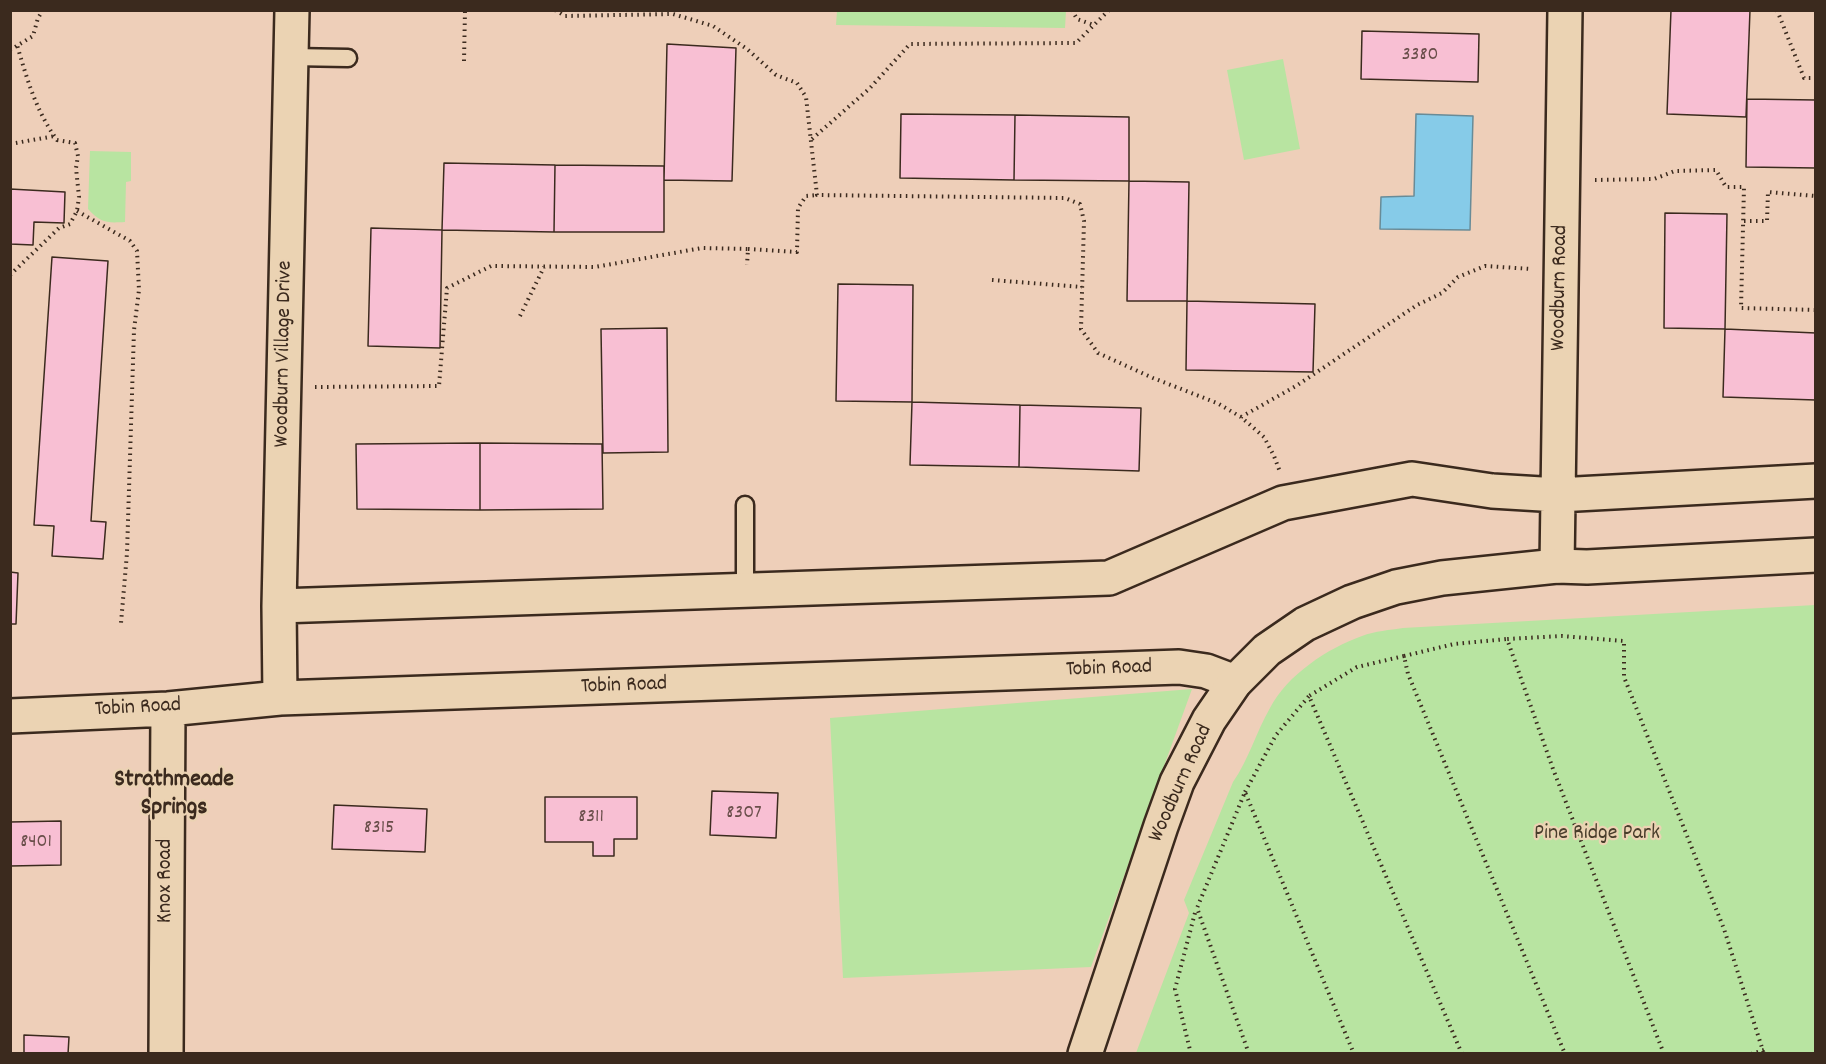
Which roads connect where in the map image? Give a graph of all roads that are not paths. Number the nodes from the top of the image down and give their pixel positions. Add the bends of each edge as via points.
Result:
1 (292, 10) edge
2 (1564, 10) edge
3 (291, 57) junction
4 (348, 58) dead end
5 (1815, 481) edge
6 (1558, 495) junction
7 (745, 505) dead end
8 (1815, 555) edge
9 (1557, 566) junction
10 (745, 591) junction
11 (279, 606) junction
12 (1235, 682) junction
13 (280, 699) junction
14 (168, 709) junction
15 (10, 716) edge
16 (166, 1053) edge
17 (1085, 1053) edge

1 - 3 street, Woodburn Village Drive
2 - 6 street, Woodburn Road
3 - 4 lane
3 - 11 street, Woodburn Village Drive
5 - 6 street
6 - 9 street, Woodburn Road
6 - 10 street via 1492,491 1412,479 1283,502 1109,578
7 - 10 lane
8 - 9 street, Woodburn Road
9 - 12 street, Woodburn Road via 1396,587 1352,602 1305,624 1267,650
10 - 11 street
11 - 13 street, Woodburn Village Drive
12 - 13 street, Tobin Road via 1206,671 1179,667
12 - 17 street, Woodburn Road via 1209,720 1177,782
13 - 14 street, Tobin Road
14 - 15 street, Tobin Road
14 - 16 street, Knox Road

